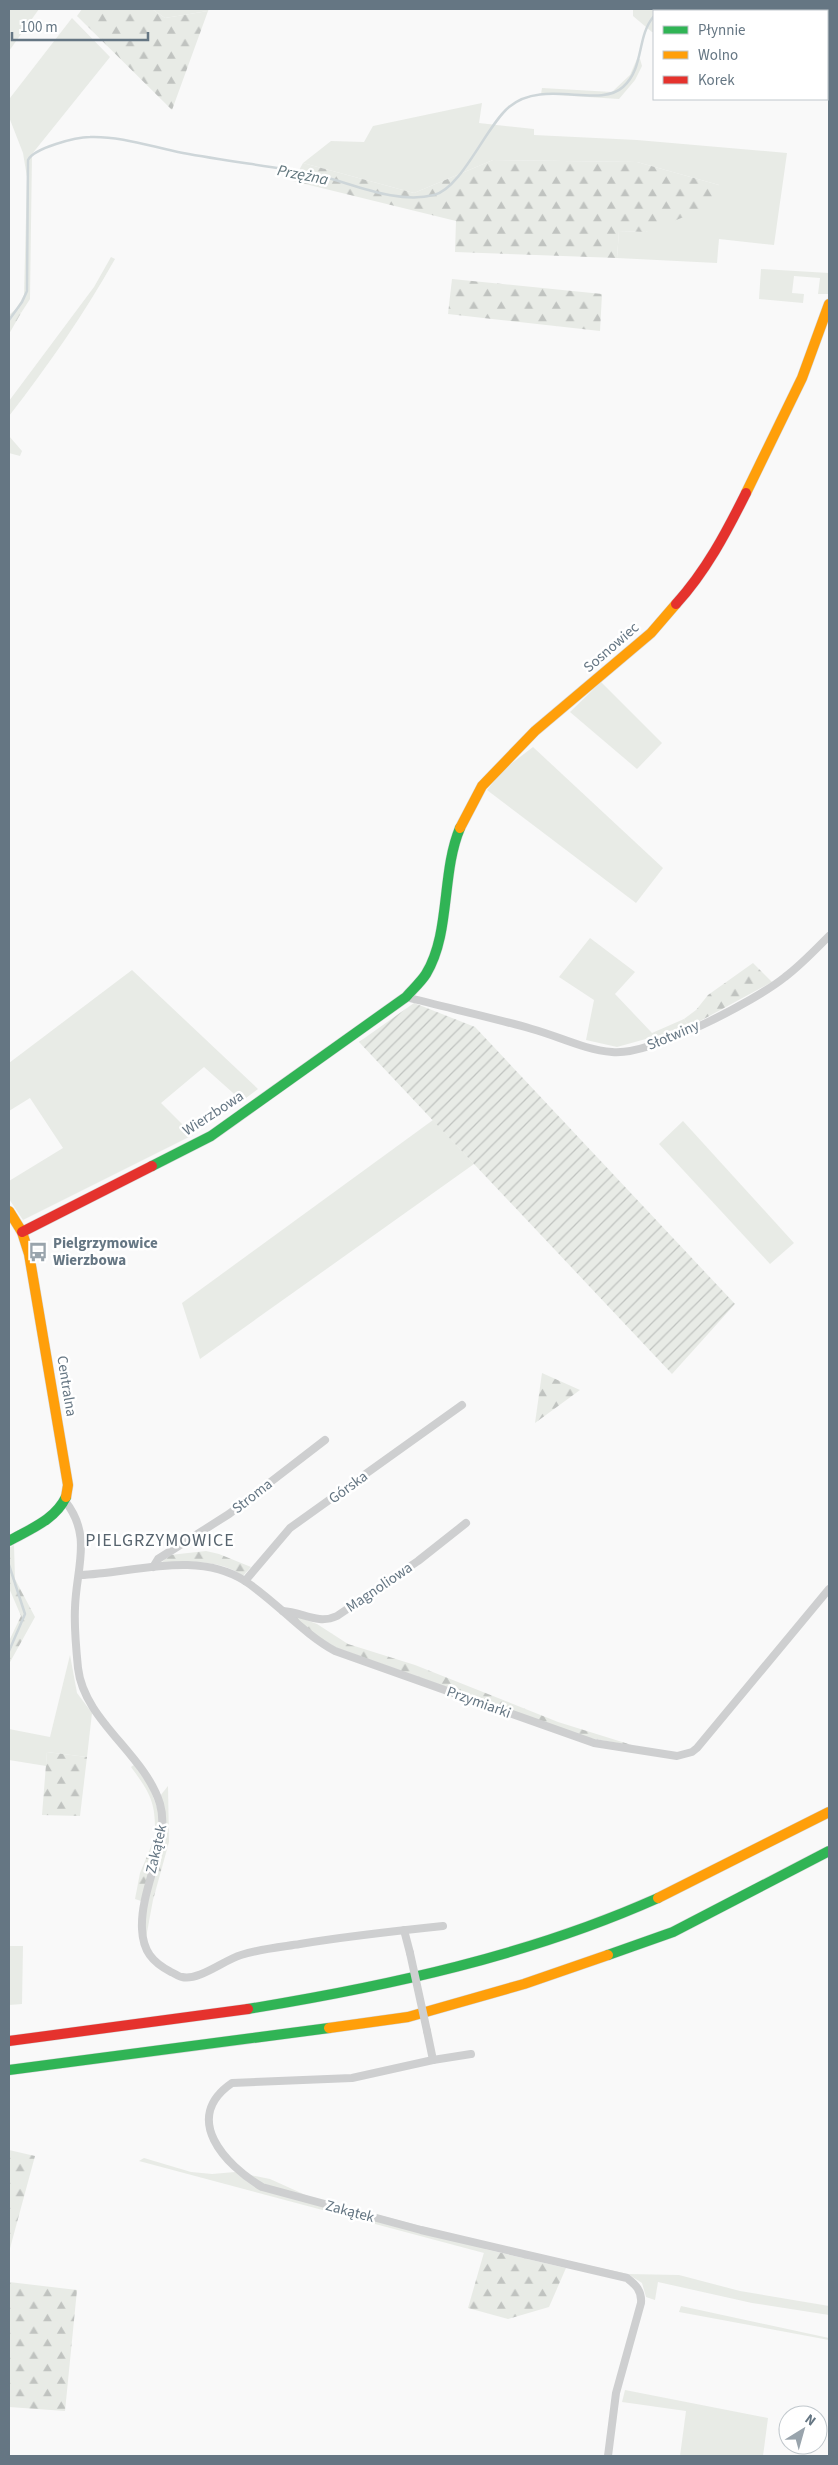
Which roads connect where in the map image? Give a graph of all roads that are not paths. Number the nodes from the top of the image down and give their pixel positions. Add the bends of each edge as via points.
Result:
1 (829, 304) edge
2 (829, 936) edge
3 (406, 997) junction
4 (9, 1212) edge
5 (22, 1232) junction
6 (462, 1405) dead end
7 (325, 1440) dead end
8 (65, 1500) junction
9 (466, 1523) dead end
10 (9, 1541) edge
11 (153, 1567) junction
12 (80, 1575) junction
13 (245, 1581) junction
14 (829, 1588) edge
15 (283, 1611) junction
16 (829, 1812) edge
17 (829, 1851) edge
18 (443, 1926) dead end
19 (404, 1930) junction
20 (9, 2041) edge
21 (471, 2054) dead end
22 (433, 2060) junction
23 (9, 2070) edge
24 (608, 2456) edge

1 - 3 main road, Sosnowiec via 802,378 725,535 695,583 651,632 535,731 482,786 456,839 439,936 429,968
2 - 3 street, Słotwiny via 785,978 756,996 669,1040 625,1051 597,1050 532,1029
3 - 5 main road, Wierzbowa via 211,1136
4 - 5 main road, Centralna
5 - 8 main road, Centralna via 29,1254 68,1485
6 - 13 street, Górska via 290,1528
7 - 11 street, Stroma via 229,1514 158,1559
8 - 10 main road via 56,1514
8 - 12 street, Zakątek via 80,1527
9 - 15 street, Magnoliowa via 418,1561 337,1616 322,1620
11 - 12 street, Przymiarki
11 - 13 street, Przymiarki via 207,1566
12 - 19 street, Zakątek via 75,1607 80,1678 97,1712 150,1783 163,1817 143,1900 144,1944 157,1965 183,1978 203,1974 241,1954
13 - 15 street, Przymiarki
14 - 15 street, Przymiarki via 698,1748 677,1756 594,1743 335,1652
16 - 20 main road via 650,1902 572,1933 481,1961 260,2008
17 - 23 main road via 673,1932 524,1984 408,2017
18 - 19 street, Zakątek
19 - 22 street, bridge
21 - 22 street, Zakątek
22 - 24 street, Zakątek via 352,2078 232,2084 222,2090 212,2103 209,2121 212,2138 229,2163 262,2187 420,2230 618,2275 637,2286 641,2296 616,2394

